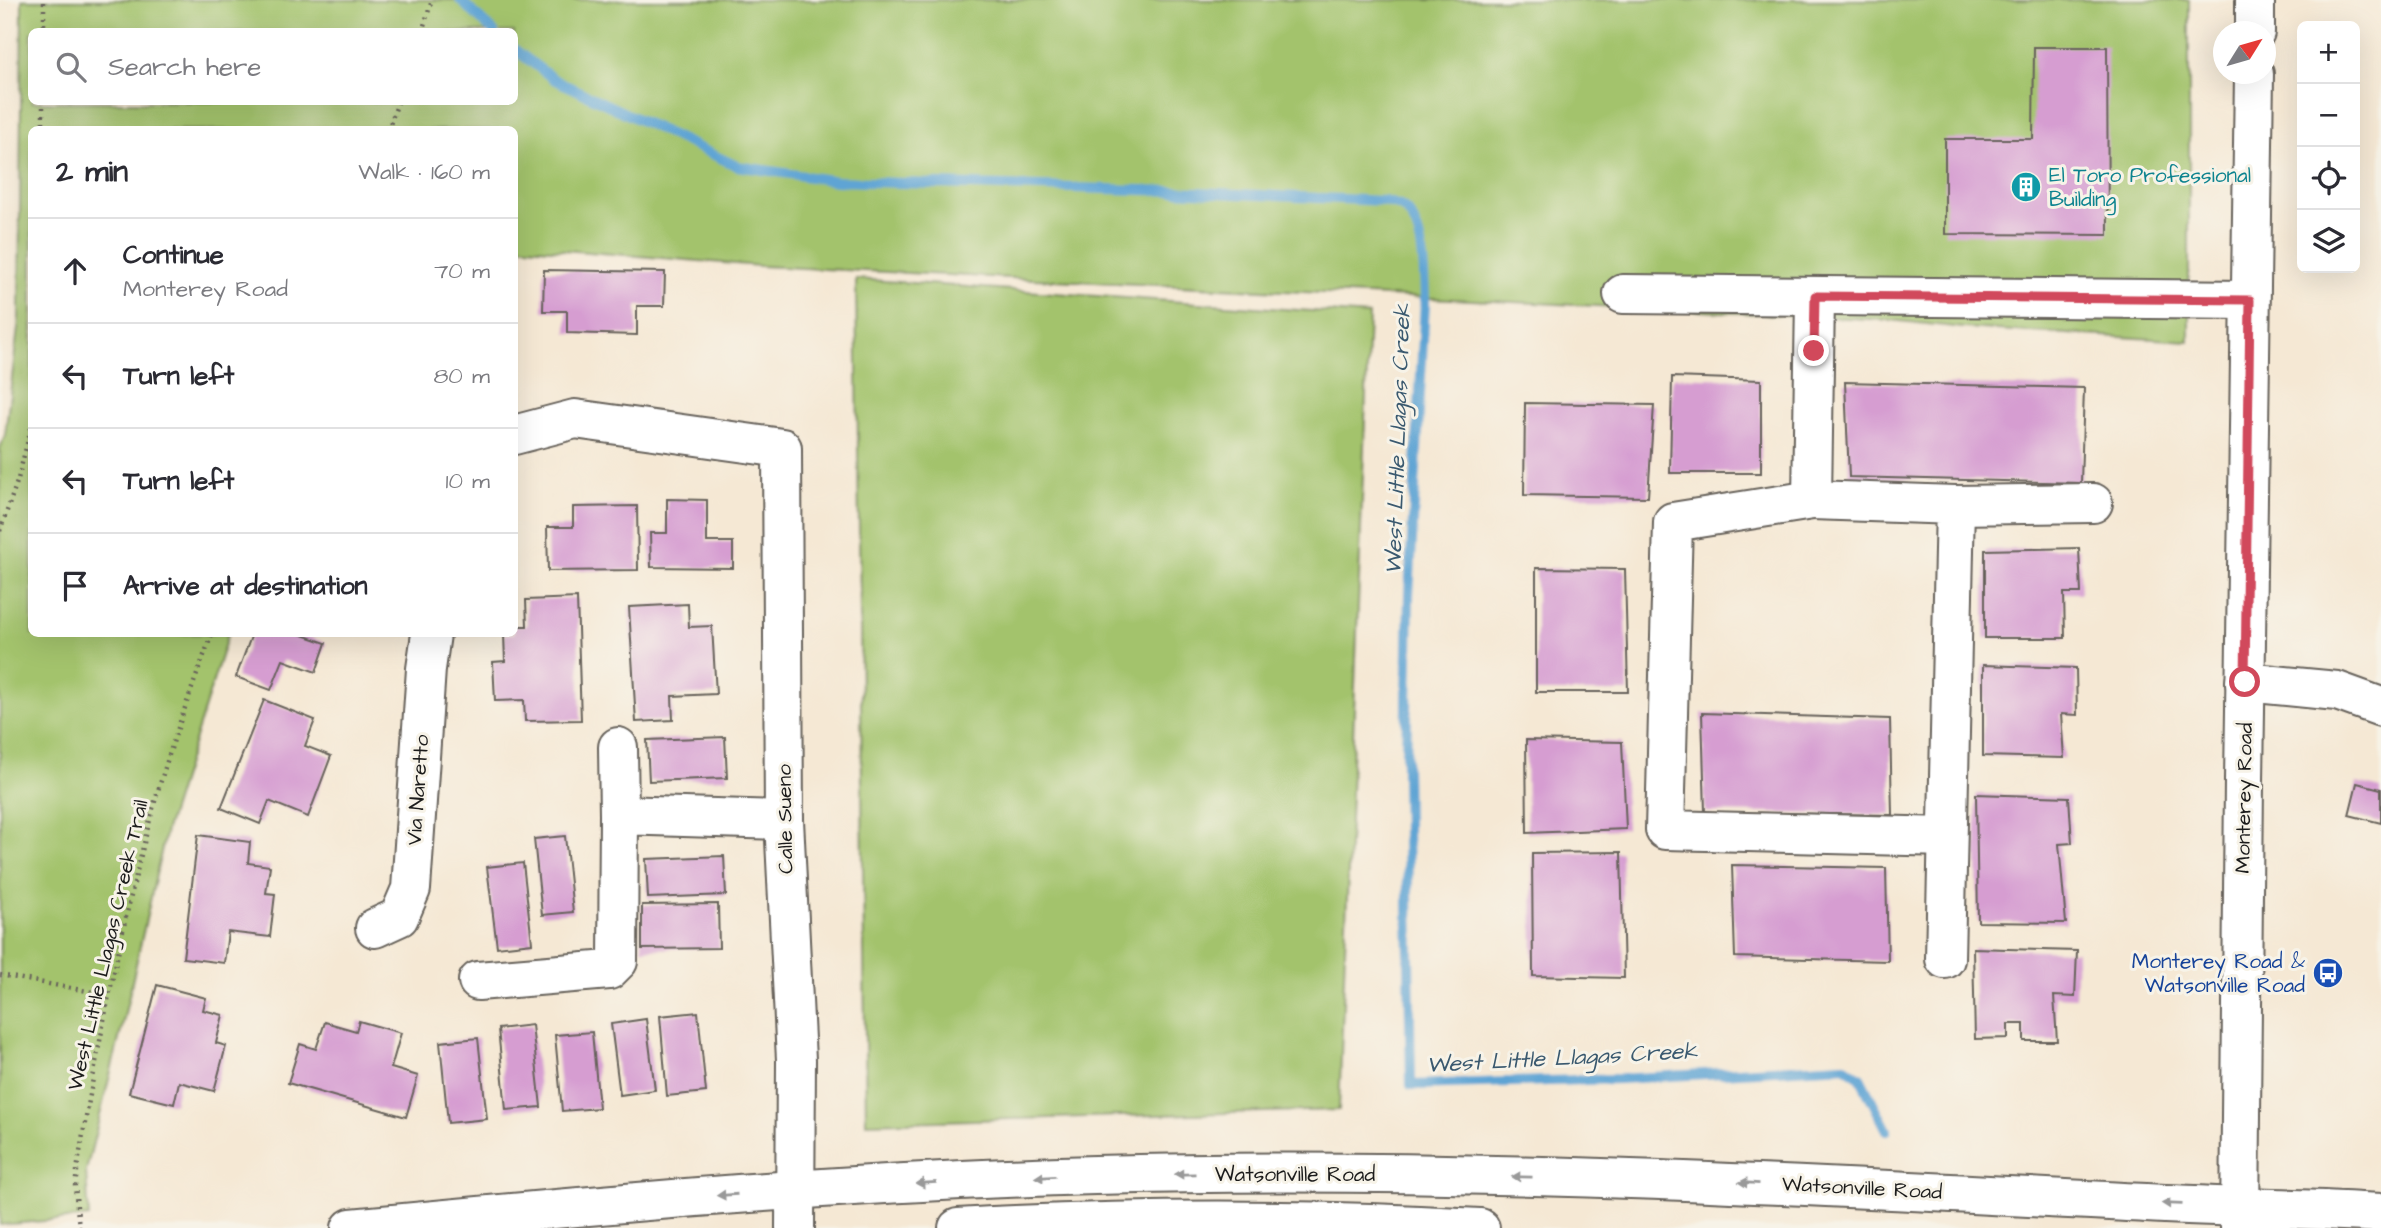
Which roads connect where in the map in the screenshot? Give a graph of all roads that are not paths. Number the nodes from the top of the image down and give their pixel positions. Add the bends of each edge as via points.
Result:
1 (2255, 0) edge
2 (2255, 21) edge
3 (2254, 84) edge
4 (1623, 294) dead end
5 (1815, 296) junction
6 (2250, 300) junction
7 (518, 434) edge
8 (1812, 499) junction
9 (2093, 503) dead end
10 (1955, 505) junction
11 (431, 637) edge
12 (2245, 682) junction
13 (2381, 707) edge
14 (618, 747) dead end
15 (619, 815) junction
16 (784, 820) junction
17 (1947, 837) junction
18 (375, 928) dead end
19 (1945, 959) dead end
20 (478, 981) dead end
21 (795, 1189) junction
22 (2381, 1213) edge
23 (2240, 1217) edge
24 (351, 1228) edge
25 (795, 1228) edge
26 (958, 1228) edge
27 (1480, 1228) edge

1 - 2 main road
3 - 6 main road, Monterey Road
4 - 5 main road
5 - 6 main road
5 - 8 main road
6 - 12 main road, Monterey Road
7 - 16 main road, Calle Sueno via 575,419 782,448
8 - 10 main road
8 - 17 main road via 1673,522 1665,830
9 - 10 main road
10 - 17 main road
11 - 18 main road, Via Naretto via 411,889 399,917
12 - 13 main road via 2337,691
12 - 23 main road, Monterey Road
14 - 15 main road
15 - 16 main road
15 - 20 main road via 618,961 609,970
16 - 21 main road, Calle Sueno via 796,1060
17 - 19 main road
23 -> 21 main road, Watsonville Road via 1678,1179 1334,1173 1095,1175
21 -> 24 main road, Watsonville Road
21 - 25 main road, Calle Sueno
22 - 23 main road, Watsonville Road
26 - 27 main road via 1227,1220

